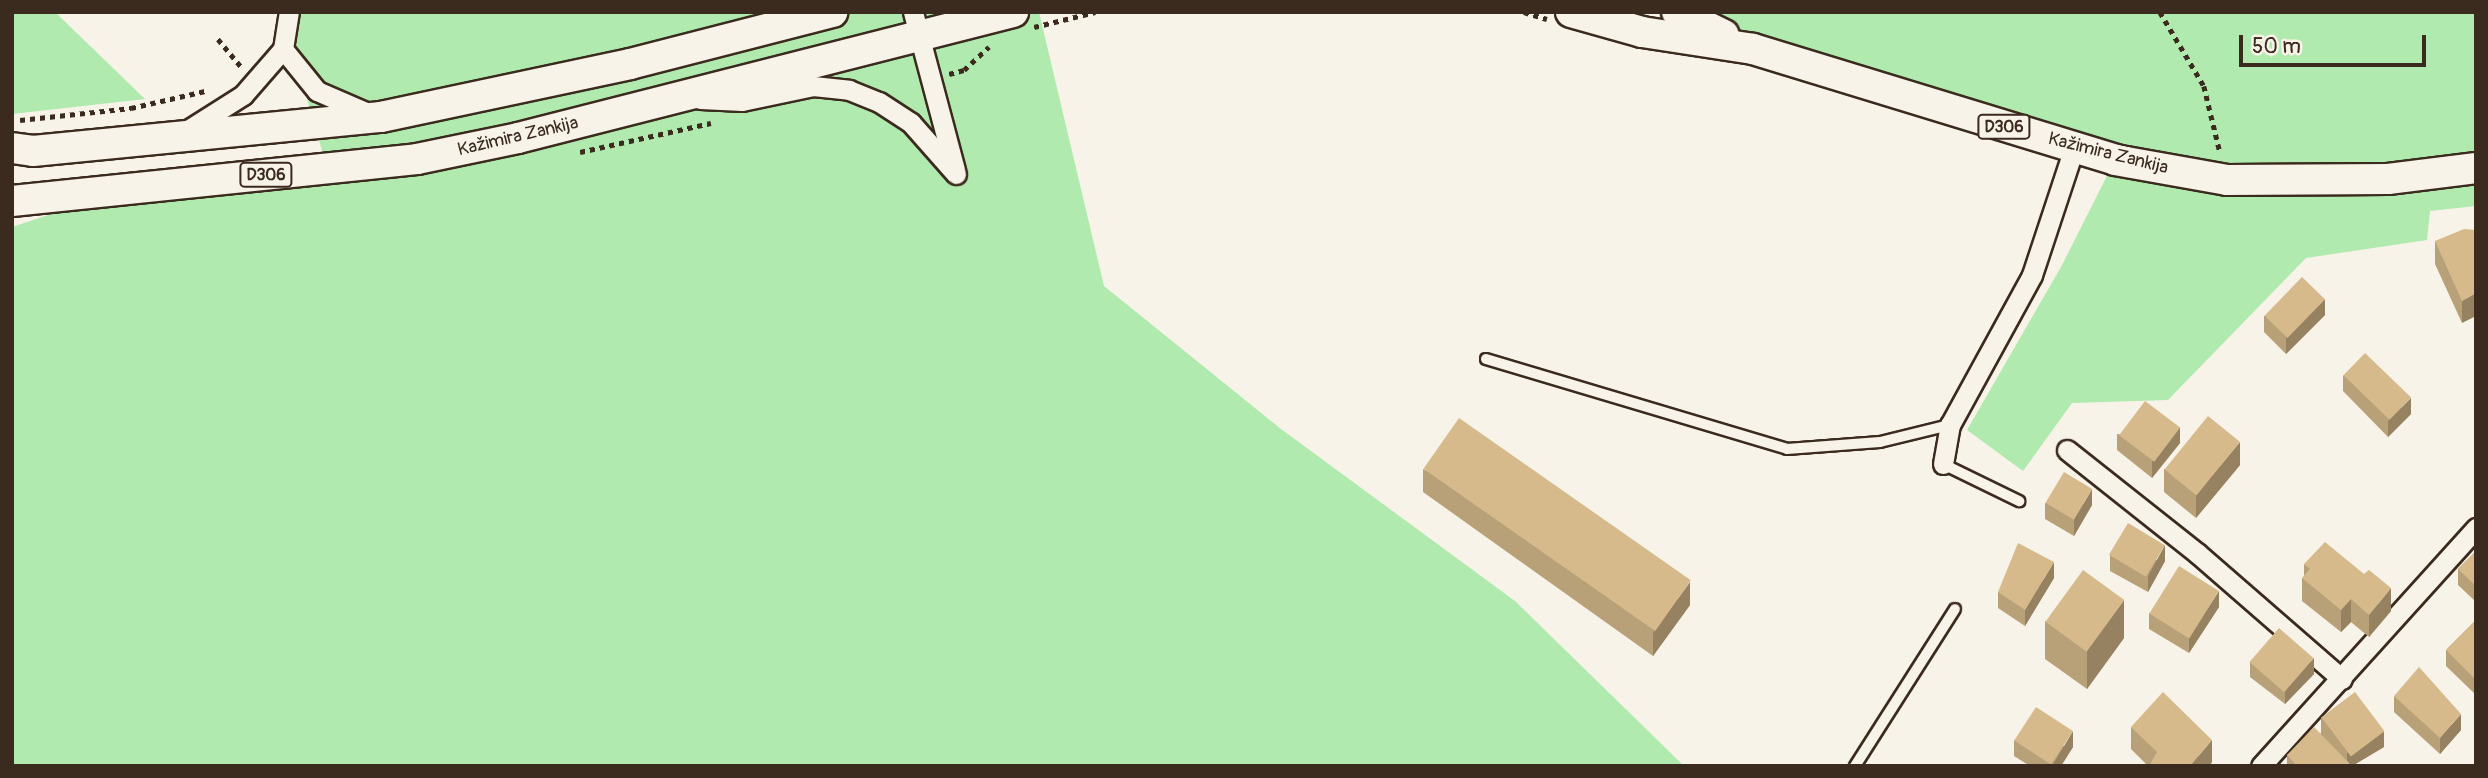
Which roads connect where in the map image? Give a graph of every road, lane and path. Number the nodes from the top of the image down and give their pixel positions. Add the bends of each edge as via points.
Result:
1 (289, 12) edge
2 (832, 12) edge
3 (1095, 12) edge
4 (1571, 12) edge
5 (1677, 12) edge
6 (2160, 12) edge
7 (1017, 21) edge
8 (916, 24) edge
9 (218, 39) dead end
10 (996, 44) dead end
11 (989, 48) dead end
12 (283, 49) junction
13 (1752, 49) junction
14 (236, 78) dead end
15 (217, 89) dead end
16 (676, 98) junction
17 (381, 117) junction
18 (12, 121) edge
19 (174, 138) junction
20 (2074, 148) junction
21 (23, 150) edge
22 (2476, 167) edge
23 (2227, 180) junction
24 (12, 201) edge
25 (1486, 359) dead end
26 (1950, 425) junction
27 (2067, 450) dead end
28 (1943, 464) joint
29 (2019, 502) dead end
30 (2476, 528) edge
31 (1955, 610) dead end
32 (2342, 679) junction
33 (1855, 766) edge
34 (2261, 766) edge

1 - 12 street
2 - 17 main road via 630,64
3 - 7 path
4 - 13 main road, Kažimira Zankija / D306 via 1642,32
5 - 13 main road, Kažimira Zankija / D306
6 - 23 path via 2204,86
7 - 8 main road, Kažimira Zankija / D306
8 - 16 main road, Kažimira Zankija / D306
8 - 16 street via 956,174 911,123 879,102 849,90 813,86 742,101
9 - 14 path via 247,71
10 - 11 path
12 - 17 street via 317,91
12 - 19 street via 243,95
13 - 20 main road, Kažimira Zankija / D306
15 - 18 path via 131,108
16 - 24 main road, Kažimira Zankija / D306 via 417,159
17 - 19 main road
19 - 21 main road
20 - 23 main road, Kažimira Zankija / D306
20 - 26 street via 2032,275
22 - 23 main road, Kažimira Zankija / D306 via 2388,179
25 - 26 lane via 1787,449 1880,442
26 - 28 street
27 - 32 street via 2197,553
28 - 29 lane
30 - 32 street
31 - 33 lane
32 - 34 street

